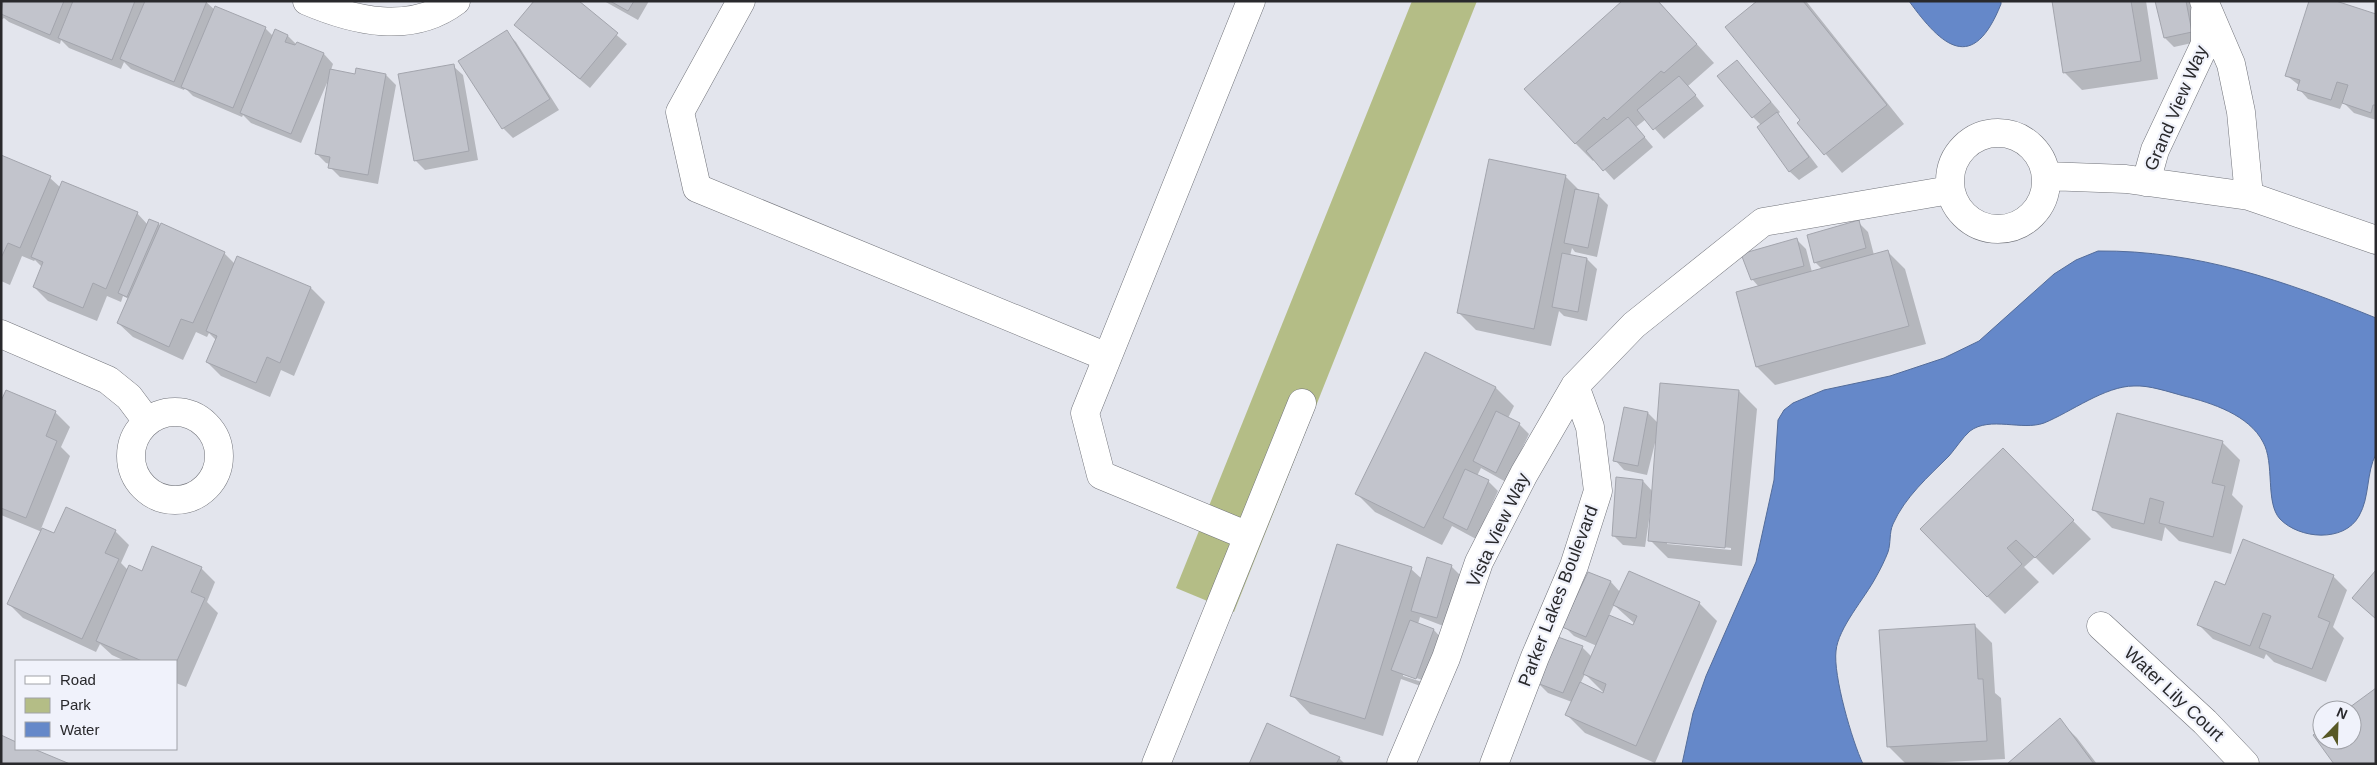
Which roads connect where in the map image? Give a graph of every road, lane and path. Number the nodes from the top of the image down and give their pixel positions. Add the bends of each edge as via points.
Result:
1 (307, 1) edge
2 (456, 1) edge
3 (741, 1) edge
4 (1251, 1) edge
5 (2204, 3) edge
6 (2046, 176) junction
7 (2146, 182) junction
8 (1950, 190) junction
9 (2249, 196) junction
10 (2376, 240) edge
11 (1, 334) edge
12 (1107, 357) junction
13 (1575, 386) junction
14 (1302, 403) dead end
15 (147, 420) dead end
16 (1248, 536) junction
17 (2101, 626) dead end
18 (1156, 764) edge
19 (1401, 764) edge
20 (1494, 764) edge
21 (2245, 764) edge

1 - 2 street via 356,19 387,23 422,17
3 - 12 street via 680,112 697,188
4 - 12 street
5 - 7 street, Grand View Way via 2205,44 2155,150
5 - 9 street, Grand View Way via 2231,64
6 - 7 street
6 - 8 street via 2045,193 2031,216 2006,229 1988,228 1967,218 1956,205
6 - 8 street via 2041,160 2020,138 2004,133 1983,135 1968,143 1955,159 1950,173
7 - 9 street
8 - 13 street via 1763,222 1634,325
9 - 10 street
11 - 15 street via 108,380 129,397
12 - 16 street via 1084,413 1101,475
13 - 19 street, Vista View Way via 1524,474 1479,562 1436,681
13 - 20 street, Parker Lakes Boulevard via 1590,427 1598,491 1574,566
14 - 16 street
16 - 18 street
17 - 21 street, Water Lily Court via 2205,722

